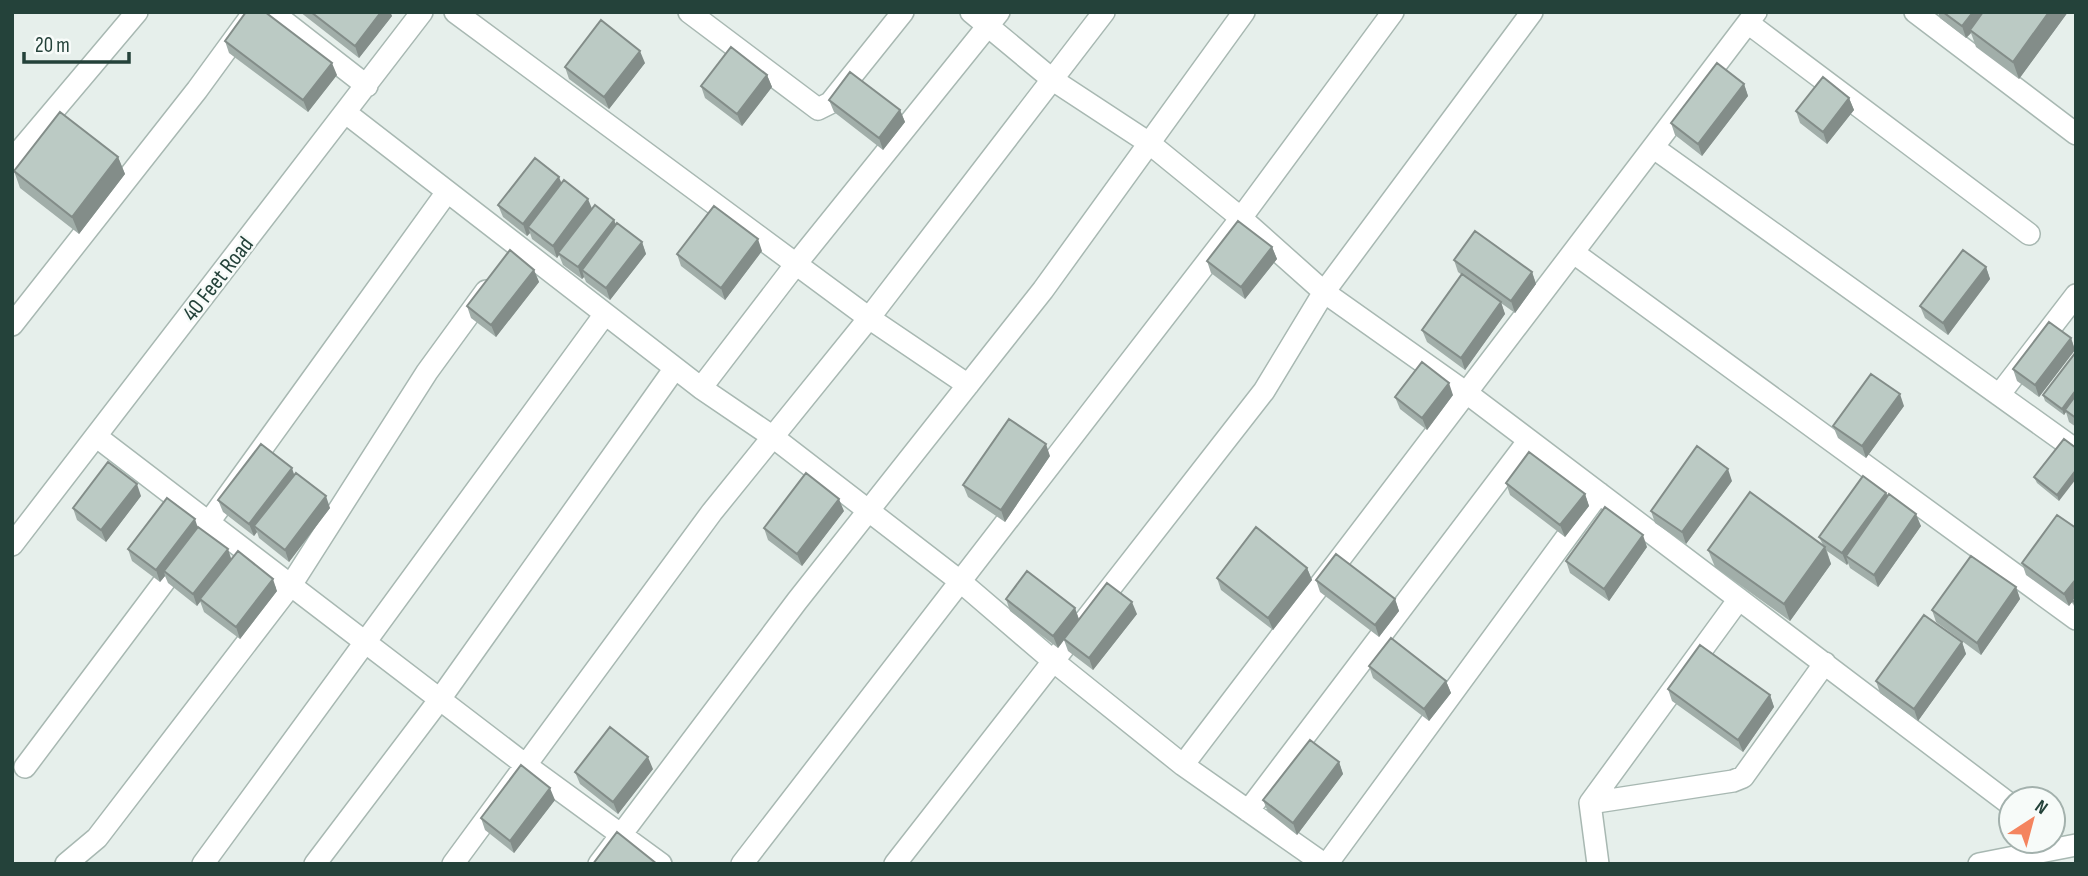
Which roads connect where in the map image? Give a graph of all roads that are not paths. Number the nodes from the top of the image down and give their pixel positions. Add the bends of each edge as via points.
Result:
1 (137, 12) edge
2 (254, 12) edge
3 (272, 12) edge
4 (422, 12) edge
5 (455, 12) edge
6 (689, 12) edge
7 (971, 12) edge
8 (1104, 12) edge
9 (1244, 12) edge
10 (1393, 12) edge
11 (1532, 12) edge
12 (1914, 12) edge
13 (893, 16) edge
14 (1752, 18) edge
15 (993, 19) edge
16 (1053, 80) junction
17 (366, 86) junction
18 (346, 113) junction
19 (2076, 134) edge
20 (1149, 144) junction
21 (1654, 148) junction
22 (12, 160) edge
23 (447, 192) junction
24 (1241, 218) junction
25 (2029, 234) dead end
26 (520, 248) junction
27 (1574, 253) junction
28 (796, 264) junction
29 (1324, 292) junction
30 (2076, 295) edge
31 (605, 314) junction
32 (869, 318) junction
33 (12, 325) edge
34 (676, 368) junction
35 (968, 385) junction
36 (701, 388) junction
37 (1468, 394) junction
38 (1999, 395) junction
39 (97, 437) junction
40 (772, 437) junction
41 (1529, 440) junction
42 (2076, 450) edge
43 (1599, 493) junction
44 (867, 512) junction
45 (209, 523) junction
46 (12, 545) edge
47 (961, 582) junction
48 (291, 585) junction
49 (1739, 599) junction
50 (2076, 619) edge
51 (365, 642) junction
52 (1052, 660) junction
53 (1825, 663) junction
54 (440, 699) junction
55 (1183, 765) junction
56 (527, 766) junction
57 (24, 767) dead end
58 (1997, 794) edge
59 (1590, 803) junction
60 (1248, 811) junction
61 (623, 834) junction
62 (2037, 859) edge
63 (66, 864) edge
64 (203, 864) edge
65 (315, 864) edge
66 (453, 864) edge
67 (598, 864) edge
68 (661, 864) edge
69 (743, 864) edge
70 (895, 864) edge
71 (1326, 864) edge
72 (1598, 864) edge
73 (1979, 864) edge

1 - 22 street
2 - 33 street
3 - 17 street
4 - 17 street, 40 Feet Road
5 - 28 street
6 - 13 street via 818,109 830,103
7 - 15 street
8 - 16 street
9 - 20 street
10 - 24 street
11 - 29 street
12 - 19 street
14 - 21 street
14 - 25 street
15 - 16 street
15 - 28 street
16 - 20 street
16 - 32 street
17 - 18 street, 40 Feet Road
18 - 23 street
18 - 39 street, 40 Feet Road
20 - 24 street
20 - 35 street
21 - 27 street
21 - 38 street
23 - 26 street
23 - 45 street
24 - 29 street
24 - 47 street
26 - 31 street
26 - 48 street via 433,363
27 - 37 street
27 - 50 street
28 - 32 street
28 - 36 street
29 - 37 street
29 - 52 street via 1264,391
30 - 38 street
31 - 34 street
31 - 51 street
32 - 35 street
32 - 40 street
34 - 36 street
34 - 54 street
35 - 44 street
36 - 40 street
37 - 41 street
37 - 55 street
38 - 42 street
39 - 45 street
39 - 46 street, 40 Feet Road
40 - 44 street
40 - 56 street
41 - 43 street
41 - 60 street
43 - 49 street
43 - 71 street
44 - 47 street
44 - 61 street
45 - 48 street
45 - 57 street
47 - 52 street
47 - 69 street
48 - 51 street
48 - 63 street via 97,838
49 - 53 street
49 - 59 street
51 - 54 street
51 - 64 street
52 - 55 street
52 - 70 street
53 - 58 street
53 - 59 street via 1744,777
54 - 56 street
54 - 65 street
55 - 60 street
56 - 61 street
56 - 66 street
59 - 72 street
60 - 71 street
61 - 67 street
61 - 68 street
62 - 73 street

